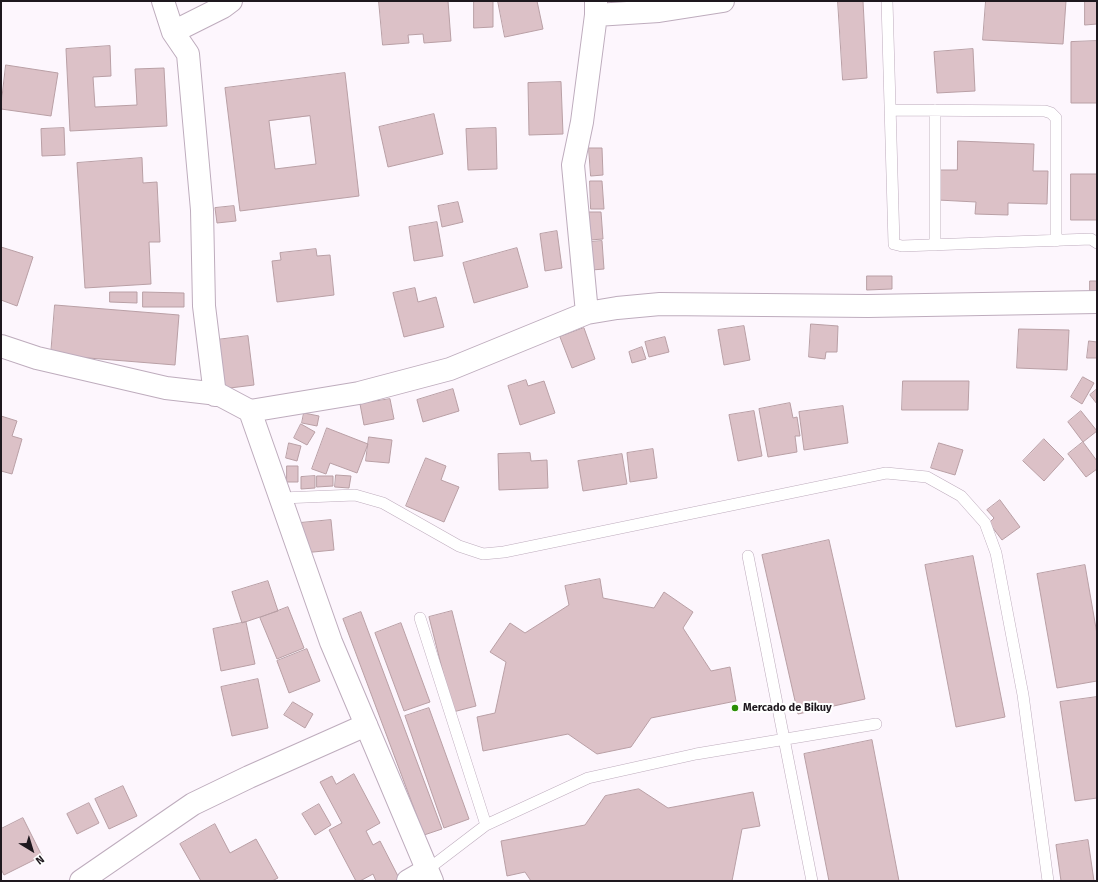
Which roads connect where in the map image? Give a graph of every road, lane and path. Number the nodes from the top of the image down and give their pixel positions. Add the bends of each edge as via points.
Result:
1 (163, 1) edge
2 (232, 1) edge
3 (722, 1) edge
4 (887, 1) edge
5 (596, 8) edge
6 (173, 32) junction
7 (890, 110) junction
8 (935, 110) junction
9 (1056, 241) junction
10 (1097, 243) edge
11 (935, 245) junction
12 (1097, 302) edge
13 (587, 313) junction
14 (1, 346) edge
15 (215, 395) junction
16 (250, 411) junction
17 (282, 498) junction
18 (748, 556) dead end
19 (420, 618) dead end
20 (876, 724) dead end
21 (366, 725) junction
22 (784, 739) junction
23 (486, 825) junction
24 (429, 875) edge
25 (81, 881) edge
26 (408, 881) edge
27 (812, 881) edge
28 (1048, 881) edge

1 - 6 street
2 - 6 street
3 - 5 street via 659,11
4 - 7 lane
5 - 13 street via 582,122 572,165
6 - 15 street via 188,54 202,210 204,306
7 - 8 lane
7 - 11 lane via 894,244
8 - 9 lane via 1051,112 1056,118
8 - 11 lane
9 - 10 lane via 1091,240
9 - 11 lane
12 - 13 street via 868,306 660,304
13 - 16 street via 450,369 359,394
14 - 15 street via 37,358 166,388
15 - 16 street via 218,394
16 - 17 street
17 - 21 street via 331,642
17 - 28 lane via 355,495 383,503 459,546 483,554 886,472 927,477 961,496 985,523 996,553 1023,696
18 - 22 lane
19 - 23 lane
20 - 22 lane
21 - 24 street
21 - 25 street via 249,776 193,804
22 - 23 lane via 696,754 588,778
22 - 27 lane
23 - 24 lane
24 - 26 street

